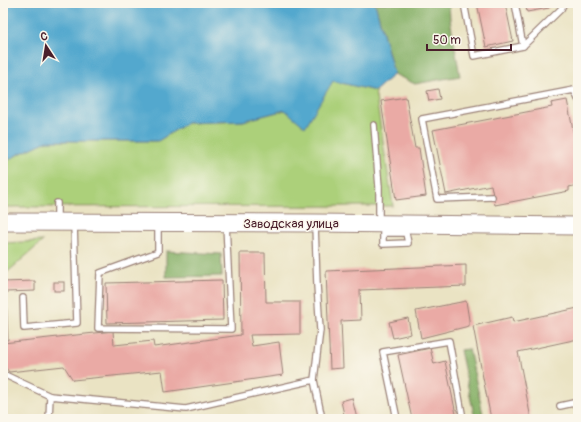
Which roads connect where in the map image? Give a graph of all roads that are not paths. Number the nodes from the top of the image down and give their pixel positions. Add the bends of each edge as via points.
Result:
1 (464, 3) edge
2 (515, 3) edge
3 (564, 3) edge
4 (523, 46) junction
5 (578, 99) edge
6 (374, 125) dead end
7 (492, 197) dead end
8 (57, 203) dead end
9 (3, 222) edge
10 (57, 222) junction
11 (74, 222) junction
12 (158, 222) junction
13 (315, 223) junction
14 (226, 224) junction
15 (578, 226) edge
16 (388, 227) junction
17 (23, 298) dead end
18 (3, 374) edge
19 (314, 380) junction
20 (50, 396) junction
21 (578, 402) edge
22 (560, 406) dead end
23 (49, 419) edge
24 (322, 419) edge
25 (397, 419) edge
26 (463, 419) edge

1 - 4 lane via 474,56
2 - 4 lane
3 - 4 lane
5 - 7 lane via 574,90 422,118 437,199
6 - 16 lane via 379,187
8 - 10 lane
9 - 10 main road, Заводская улица
10 - 11 main road, Заводская улица
11 - 12 main road, Заводская улица
11 - 17 lane via 77,323 24,328
12 - 14 main road, Заводская улица
12 - 14 lane via 158,252 100,273 98,328 231,329
13 - 14 main road, Заводская улица
13 - 16 main road, Заводская улица
13 - 19 lane via 320,330
15 - 16 main road, Заводская улица
16 - 16 lane via 383,233 383,244 408,243 406,233
18 - 20 lane
19 - 20 lane via 186,409
19 - 24 lane
20 - 23 lane
21 - 22 lane
25 - 26 lane via 383,352 449,341

